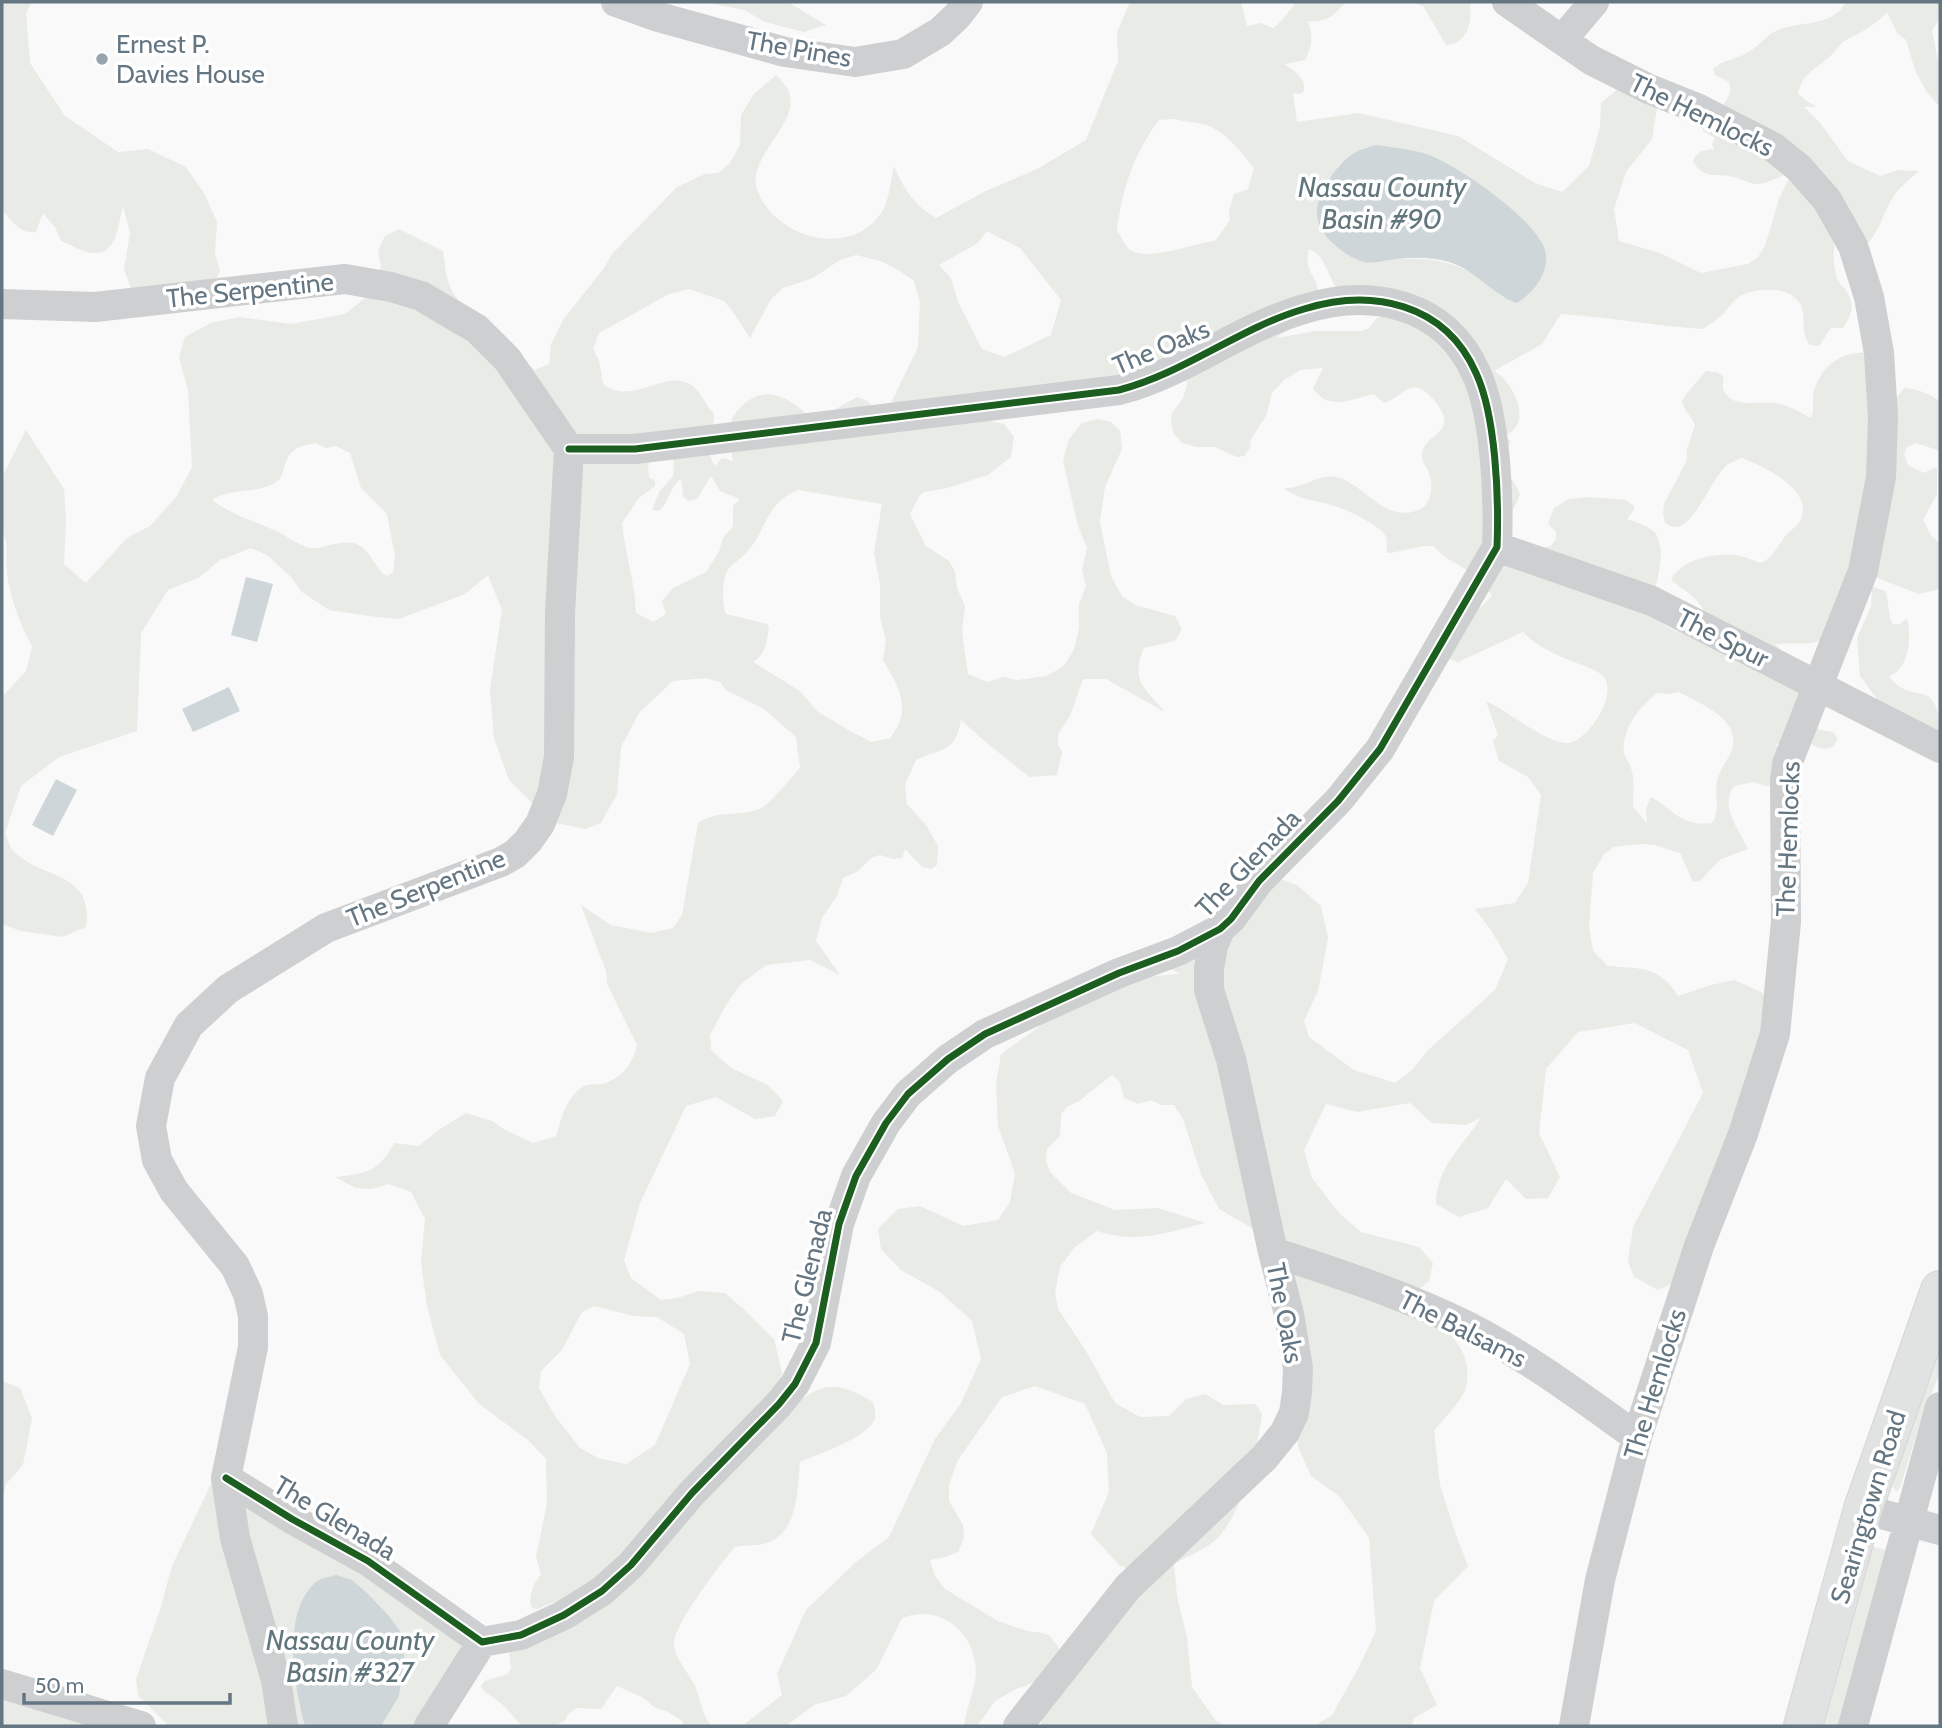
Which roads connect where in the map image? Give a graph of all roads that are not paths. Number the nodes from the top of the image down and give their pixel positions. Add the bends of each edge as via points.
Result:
1 (615, 2) edge
2 (968, 2) edge
3 (1507, 2) edge
4 (1594, 2) edge
5 (1562, 40) junction
6 (2, 304) edge
7 (569, 450) junction
8 (1497, 547) junction
9 (1819, 687) junction
10 (1940, 748) edge
11 (1220, 929) junction
12 (1152, 962) junction
13 (1209, 990) junction
14 (1273, 1252) junction
15 (1940, 1290) edge
16 (1940, 1407) edge
17 (1637, 1437) junction
18 (226, 1478) junction
19 (1863, 1509) junction
20 (1907, 1521) junction
21 (1940, 1530) edge
22 (482, 1642) junction
23 (2, 1684) edge
24 (141, 1726) edge
25 (283, 1726) edge
26 (429, 1726) edge
27 (1018, 1726) edge
28 (1574, 1726) edge
29 (1803, 1726) edge
30 (1853, 1726) edge

1 - 2 street, The Pines via 785,52 855,62 903,54 940,32
3 - 5 street, The Hemlocks
4 - 5 street
5 - 9 street, The Hemlocks via 1615,73 1773,147 1827,200 1853,246 1869,297 1879,353 1881,477 1863,571
6 - 7 street, The Serpentine via 95,307 335,280 391,287 421,296 477,329 507,359
7 - 8 street, The Oaks via 635,449 1119,390 1155,378 1302,309 1372,300 1426,315 1459,346 1476,372 1493,451 1499,510
7 - 18 street, The Serpentine via 560,613 559,757 540,824 515,854 501,862 326,928 228,989 190,1025 160,1078 151,1126 157,1160 174,1191 235,1266 253,1316 253,1347
8 - 9 street, The Spur via 1651,601
8 - 11 street, The Glenada via 1380,749 1346,793 1271,867
9 - 10 street, The Spur
9 - 17 street, The Hemlocks via 1792,748 1785,781 1786,922 1775,1034
11 - 12 street, The Glenada
11 - 13 street, The Oaks via 1209,968
12 - 13 street
12 - 22 street, The Glenada via 985,1034 908,1094 856,1176 839,1224 816,1343 795,1384 602,1591 521,1635
13 - 14 street, The Oaks via 1231,1059
14 - 17 street, The Balsams via 1398,1295 1468,1327 1538,1367
14 - 27 street, The Oaks via 1296,1354 1297,1392 1290,1423 1264,1458 1128,1587
15 - 19 main road, Searingtown Road
16 - 20 street, Searingtown Road
17 - 28 street, The Hemlocks via 1600,1580
18 - 22 street, The Glenada via 368,1561
18 - 25 street, The Serpentine via 234,1538 276,1680
19 - 20 street
19 - 29 main road, Searingtown Road
20 - 21 street
20 - 30 street, Searingtown Road
22 - 26 street
23 - 24 street

